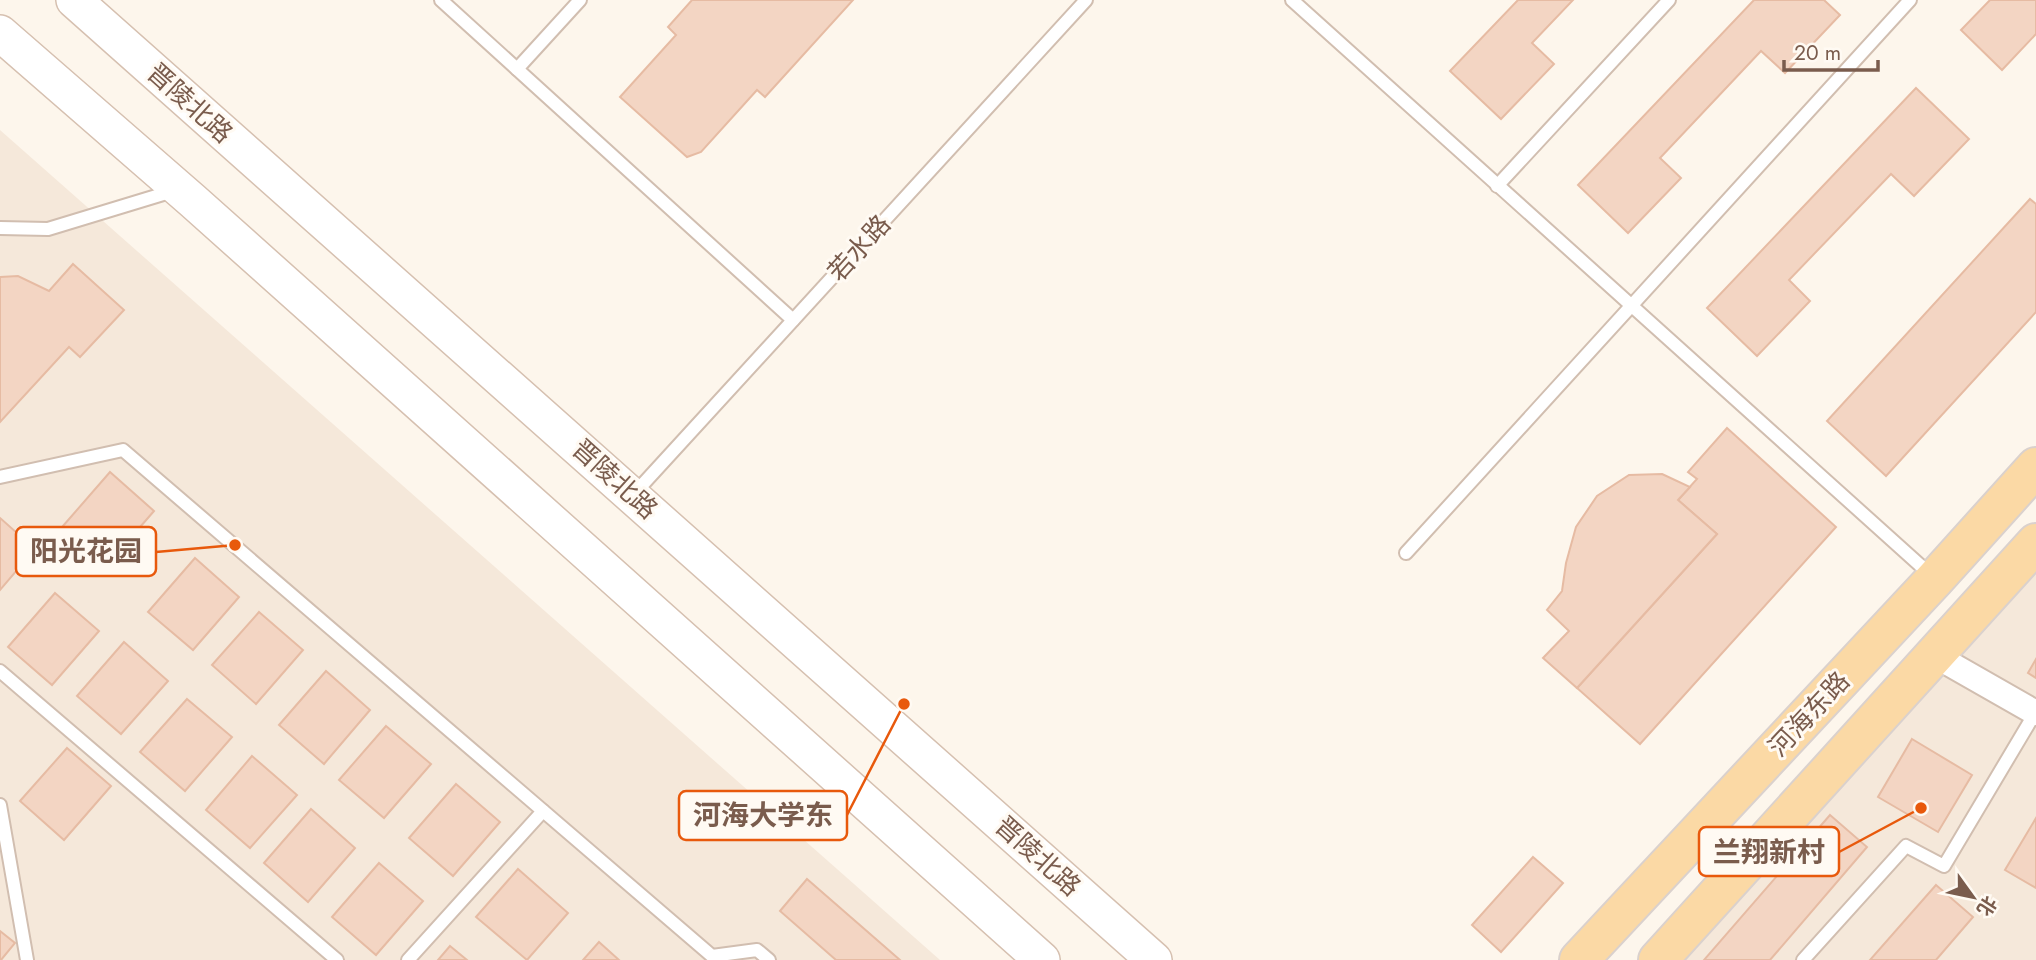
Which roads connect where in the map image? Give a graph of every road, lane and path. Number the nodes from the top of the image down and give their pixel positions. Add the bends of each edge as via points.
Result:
1 (74, 0) edge
2 (441, 0) edge
3 (580, 0) edge
4 (1086, 0) edge
5 (1292, 0) edge
6 (1669, 0) edge
7 (1910, 0) edge
8 (0, 33) edge
9 (517, 69) junction
10 (1497, 186) junction
11 (179, 189) junction
12 (0, 228) edge
13 (1631, 306) junction
14 (793, 320) junction
15 (2036, 467) edge
16 (0, 477) edge
17 (633, 495) junction
18 (2036, 543) edge
19 (1406, 553) dead end
20 (1935, 579) junction
21 (1936, 656) junction
22 (0, 671) edge
23 (2035, 713) edge
24 (0, 804) edge
25 (543, 810) junction
26 (710, 958) edge
27 (27, 960) edge
28 (337, 960) edge
29 (408, 960) edge
30 (769, 960) edge
31 (1042, 960) edge
32 (1154, 960) edge
33 (1579, 960) edge
34 (1658, 960) edge
35 (1803, 960) edge

1 - 17 main road, 晋陵北路
2 - 9 lane
3 - 9 lane
4 - 14 lane, 若水路
5 - 10 lane
6 - 10 lane
7 - 13 lane
8 - 11 main road
9 - 14 lane
10 - 13 lane
11 - 12 lane via 48,229
11 - 31 main road
13 - 19 lane
13 - 20 lane
14 - 17 lane, 若水路
15 - 20 main road, 河海东路
16 - 25 lane via 123,450
17 - 32 main road, 晋陵北路
18 - 21 main road, 河海东路
20 - 33 main road, 河海东路
21 - 23 street
21 - 34 main road, 河海东路
22 - 28 lane
23 - 35 lane via 1944,866 1906,846
24 - 27 lane
25 - 26 lane
25 - 29 lane
26 - 30 lane via 757,950

